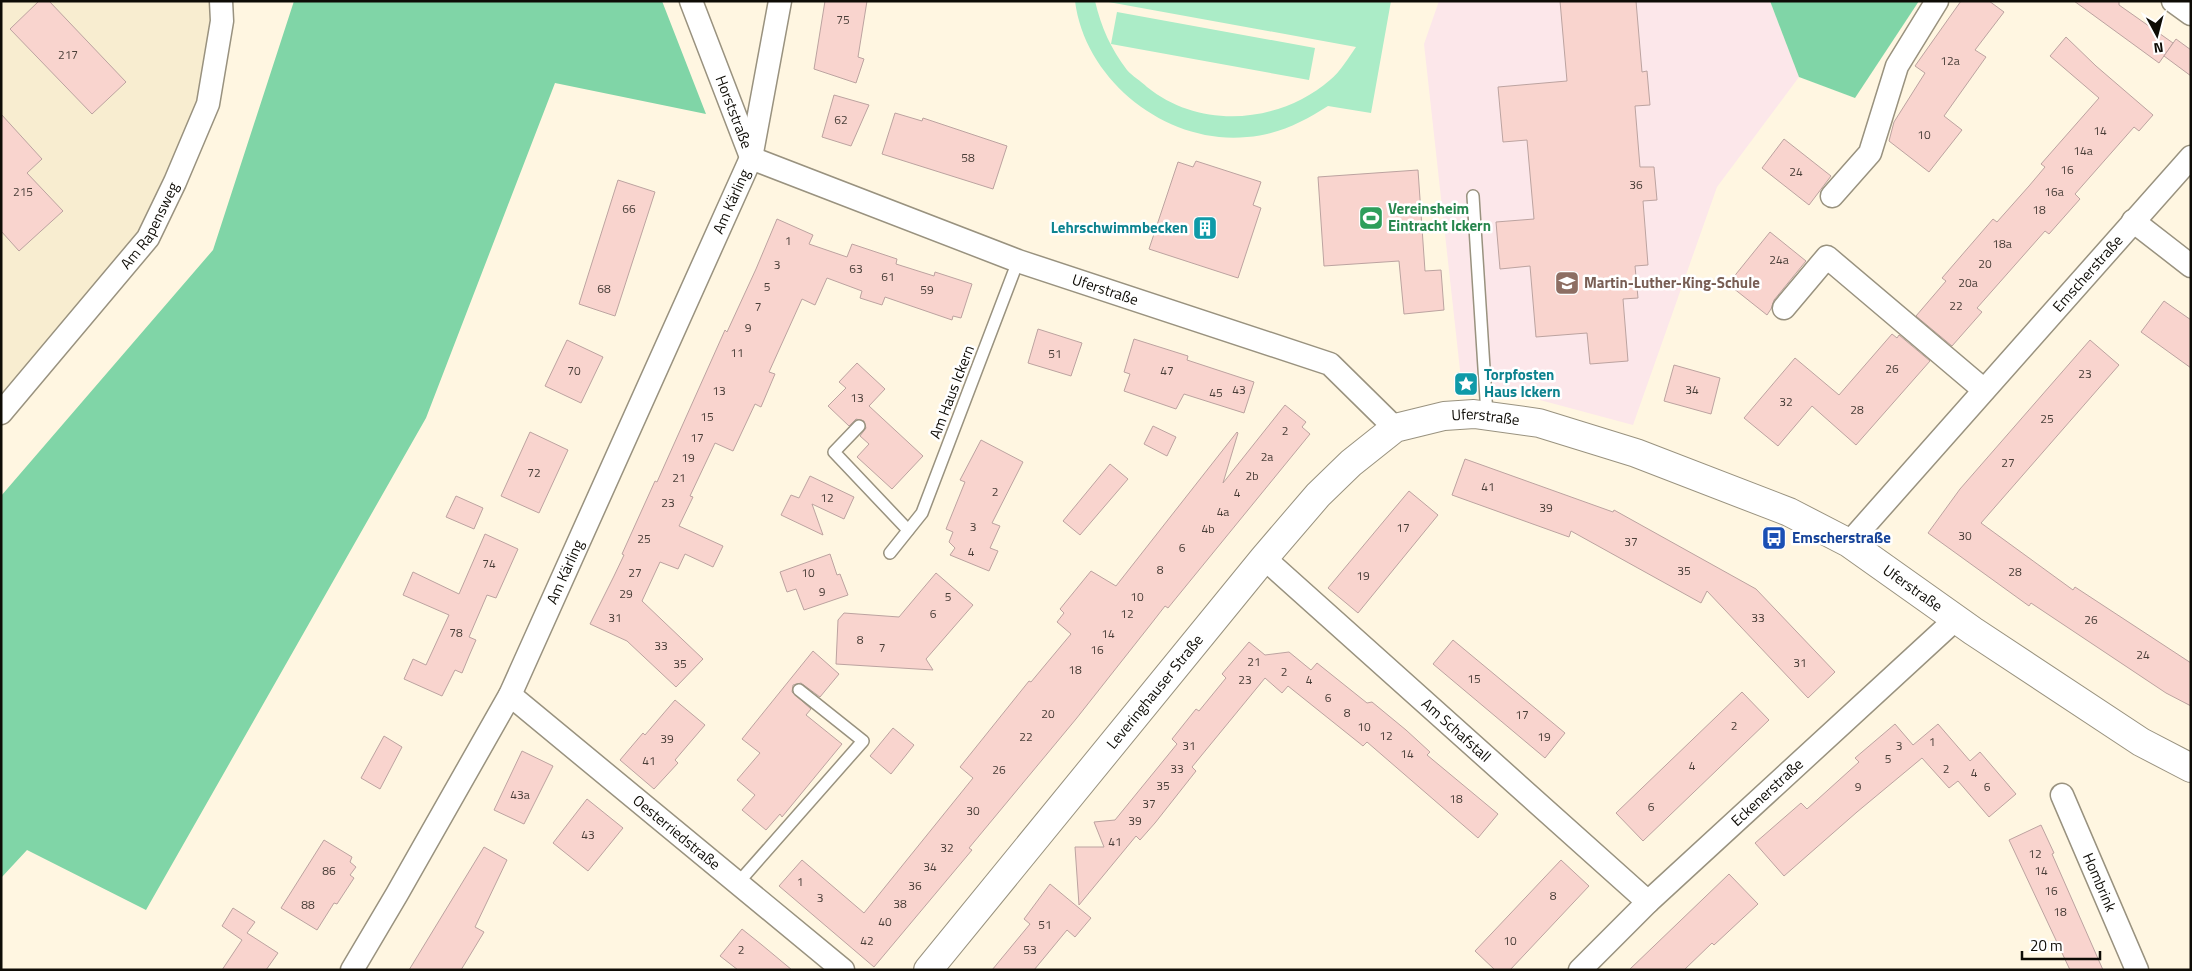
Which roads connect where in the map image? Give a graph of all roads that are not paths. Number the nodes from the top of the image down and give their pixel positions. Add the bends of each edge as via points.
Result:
1 (221, 1) edge
2 (692, 1) edge
3 (780, 1) edge
4 (1937, 1) edge
5 (2173, 1) edge
6 (2191, 14) edge
7 (2191, 157) edge
8 (751, 158) junction
9 (1473, 196) dead end
10 (1832, 196) dead end
11 (2133, 221) junction
12 (1018, 261) junction
13 (2191, 266) edge
14 (1784, 308) dead end
15 (1984, 390) junction
16 (1, 413) edge
17 (1487, 415) junction
18 (859, 426) dead end
19 (1395, 428) junction
20 (908, 530) junction
21 (1849, 543) junction
22 (890, 553) dead end
23 (1264, 558) junction
24 (1957, 618) junction
25 (799, 690) dead end
26 (510, 695) junction
27 (2191, 768) edge
28 (2062, 795) dead end
29 (738, 883) junction
30 (1648, 902) junction
31 (352, 970) edge
32 (843, 970) edge
33 (928, 970) edge
34 (1580, 970) edge
35 (2137, 970) edge

1 - 16 street, Am Rapensweg via 222,21 208,104 148,238
2 - 8 street, Horststraße
3 - 8 street, Horststraße
4 - 10 street via 1897,66 1870,153
5 - 6 street
7 - 11 street, Emscherstraße
8 - 12 street, Uferstraße
8 - 26 street, Am Kärling
9 - 17 lane
11 - 13 street
11 - 15 street, Emscherstraße
12 - 19 street, Uferstraße via 1330,364
12 - 20 lane, Am Haus Ickern via 922,513
14 - 15 street via 1827,257
15 - 21 street, Emscherstraße
17 - 19 main road, Uferstraße via 1444,416
17 - 21 main road, Uferstraße via 1538,422 1636,453 1789,512
18 - 20 lane via 834,452
19 - 23 main road, Leveringhauser Straße via 1351,462
20 - 22 lane, Am Haus Ickern
21 - 24 main road, Uferstraße
23 - 30 street, Am Schafstall
23 - 33 main road, Leveringhauser Straße
24 - 27 main road, Uferstraße via 2141,742
24 - 30 street, Eckenerstraße
25 - 29 lane via 863,741
26 - 29 street, Oesterriedstraße
26 - 31 street, Am Kärling
28 - 35 street, Hombrink
29 - 32 street, Oesterriedstraße
30 - 34 street, Eckenerstraße

